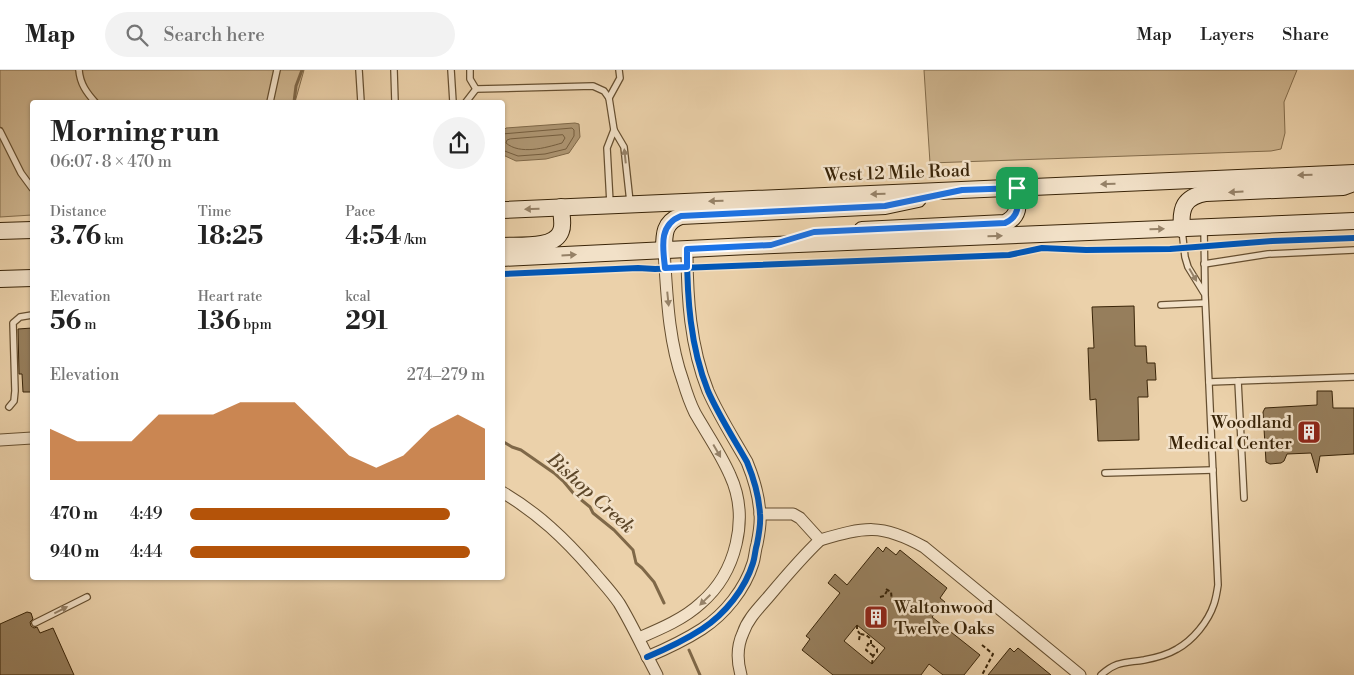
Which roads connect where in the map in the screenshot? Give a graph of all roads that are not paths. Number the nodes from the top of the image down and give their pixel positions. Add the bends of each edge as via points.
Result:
1 (79, 70) edge
2 (277, 70) edge
3 (359, 70) edge
4 (394, 70) edge
5 (451, 70) edge
6 (470, 70) edge
7 (619, 70) edge
8 (476, 89) junction
9 (609, 98) junction
10 (93, 100) edge
11 (270, 100) edge
12 (361, 100) edge
13 (395, 100) edge
14 (453, 100) edge
15 (468, 100) edge
16 (614, 130) junction
17 (0, 131) edge
18 (1354, 173) edge
19 (1354, 183) edge
20 (30, 185) edge
21 (1017, 188) junction
22 (962, 190) junction
23 (630, 204) junction
24 (610, 205) junction
25 (561, 207) junction
26 (505, 210) edge
27 (1354, 221) edge
28 (1204, 227) junction
29 (1182, 228) junction
30 (30, 230) edge
31 (0, 232) edge
32 (771, 245) junction
33 (505, 246) edge
34 (687, 249) junction
35 (664, 250) junction
36 (1354, 250) edge
37 (505, 258) edge
38 (1204, 264) junction
39 (30, 278) edge
40 (0, 279) edge
41 (1205, 295) junction
42 (1205, 304) junction
43 (1161, 305) dead end
44 (30, 315) edge
45 (1354, 377) edge
46 (1238, 381) junction
47 (1209, 382) junction
48 (9, 407) dead end
49 (30, 438) edge
50 (0, 440) edge
51 (1213, 470) junction
52 (1105, 474) dead end
53 (505, 494) edge
54 (1244, 498) dead end
55 (760, 514) junction
56 (820, 540) junction
57 (87, 597) dead end
58 (35, 623) dead end
59 (639, 638) junction
60 (648, 657) junction
61 (656, 675) edge
62 (741, 675) edge
63 (1080, 675) edge
64 (1101, 675) edge

1 - 10 lane via 83,87
2 - 11 lane
3 - 12 lane
4 - 13 lane
5 - 14 lane
6 - 8 lane via 470,79
7 - 9 lane via 620,78
8 - 9 lane via 593,86
8 - 15 lane
9 - 16 lane
23 -> 16 lane via 624,147
16 - 24 lane via 607,148
17 - 20 lane
18 -> 21 main road, West 12 Mile Road
19 -> 29 main road via 1343,187 1199,194 1184,206
21 - 22 main road, West 12 Mile Road
21 - 32 main road via 1017,212 1005,223 814,232
22 -> 23 main road, West 12 Mile Road
22 - 35 main road via 885,206 681,216 667,226
23 - 24 main road, West 12 Mile Road
24 - 25 main road, West 12 Mile Road
25 -> 26 main road, West 12 Mile Road
25 - 33 main road via 562,228 558,238 543,244
27 - 28 main road
28 - 29 main road
28 - 38 lane
32 -> 29 main road
29 -> 41 lane via 1188,266
30 - 31 main road
32 - 34 main road
34 - 35 main road
34 - 55 street via 692,338 697,358 708,391 748,462 755,481
37 -> 35 main road
35 -> 59 street via 672,338 678,364 694,410 734,485 738,533 730,565 710,595 689,613
36 - 38 lane via 1268,254
38 - 41 lane
39 - 40 main road
41 - 42 lane
42 - 43 lane
42 - 47 lane
44 - 48 lane via 20,317 13,323 16,391
45 - 46 lane
46 - 47 lane
46 - 54 lane
47 - 51 lane
49 - 50 street
51 - 52 lane
51 - 64 lane via 1218,585 1214,605 1204,623 1177,650 1158,657 1118,663
53 - 59 street via 560,534 619,603
55 - 56 street via 793,514
55 - 60 street via 753,563 742,587 728,606 704,628
56 - 62 street via 750,618 739,648
56 - 63 street via 879,528 906,536 924,547
58 -> 57 lane
59 - 60 street
60 - 61 street

